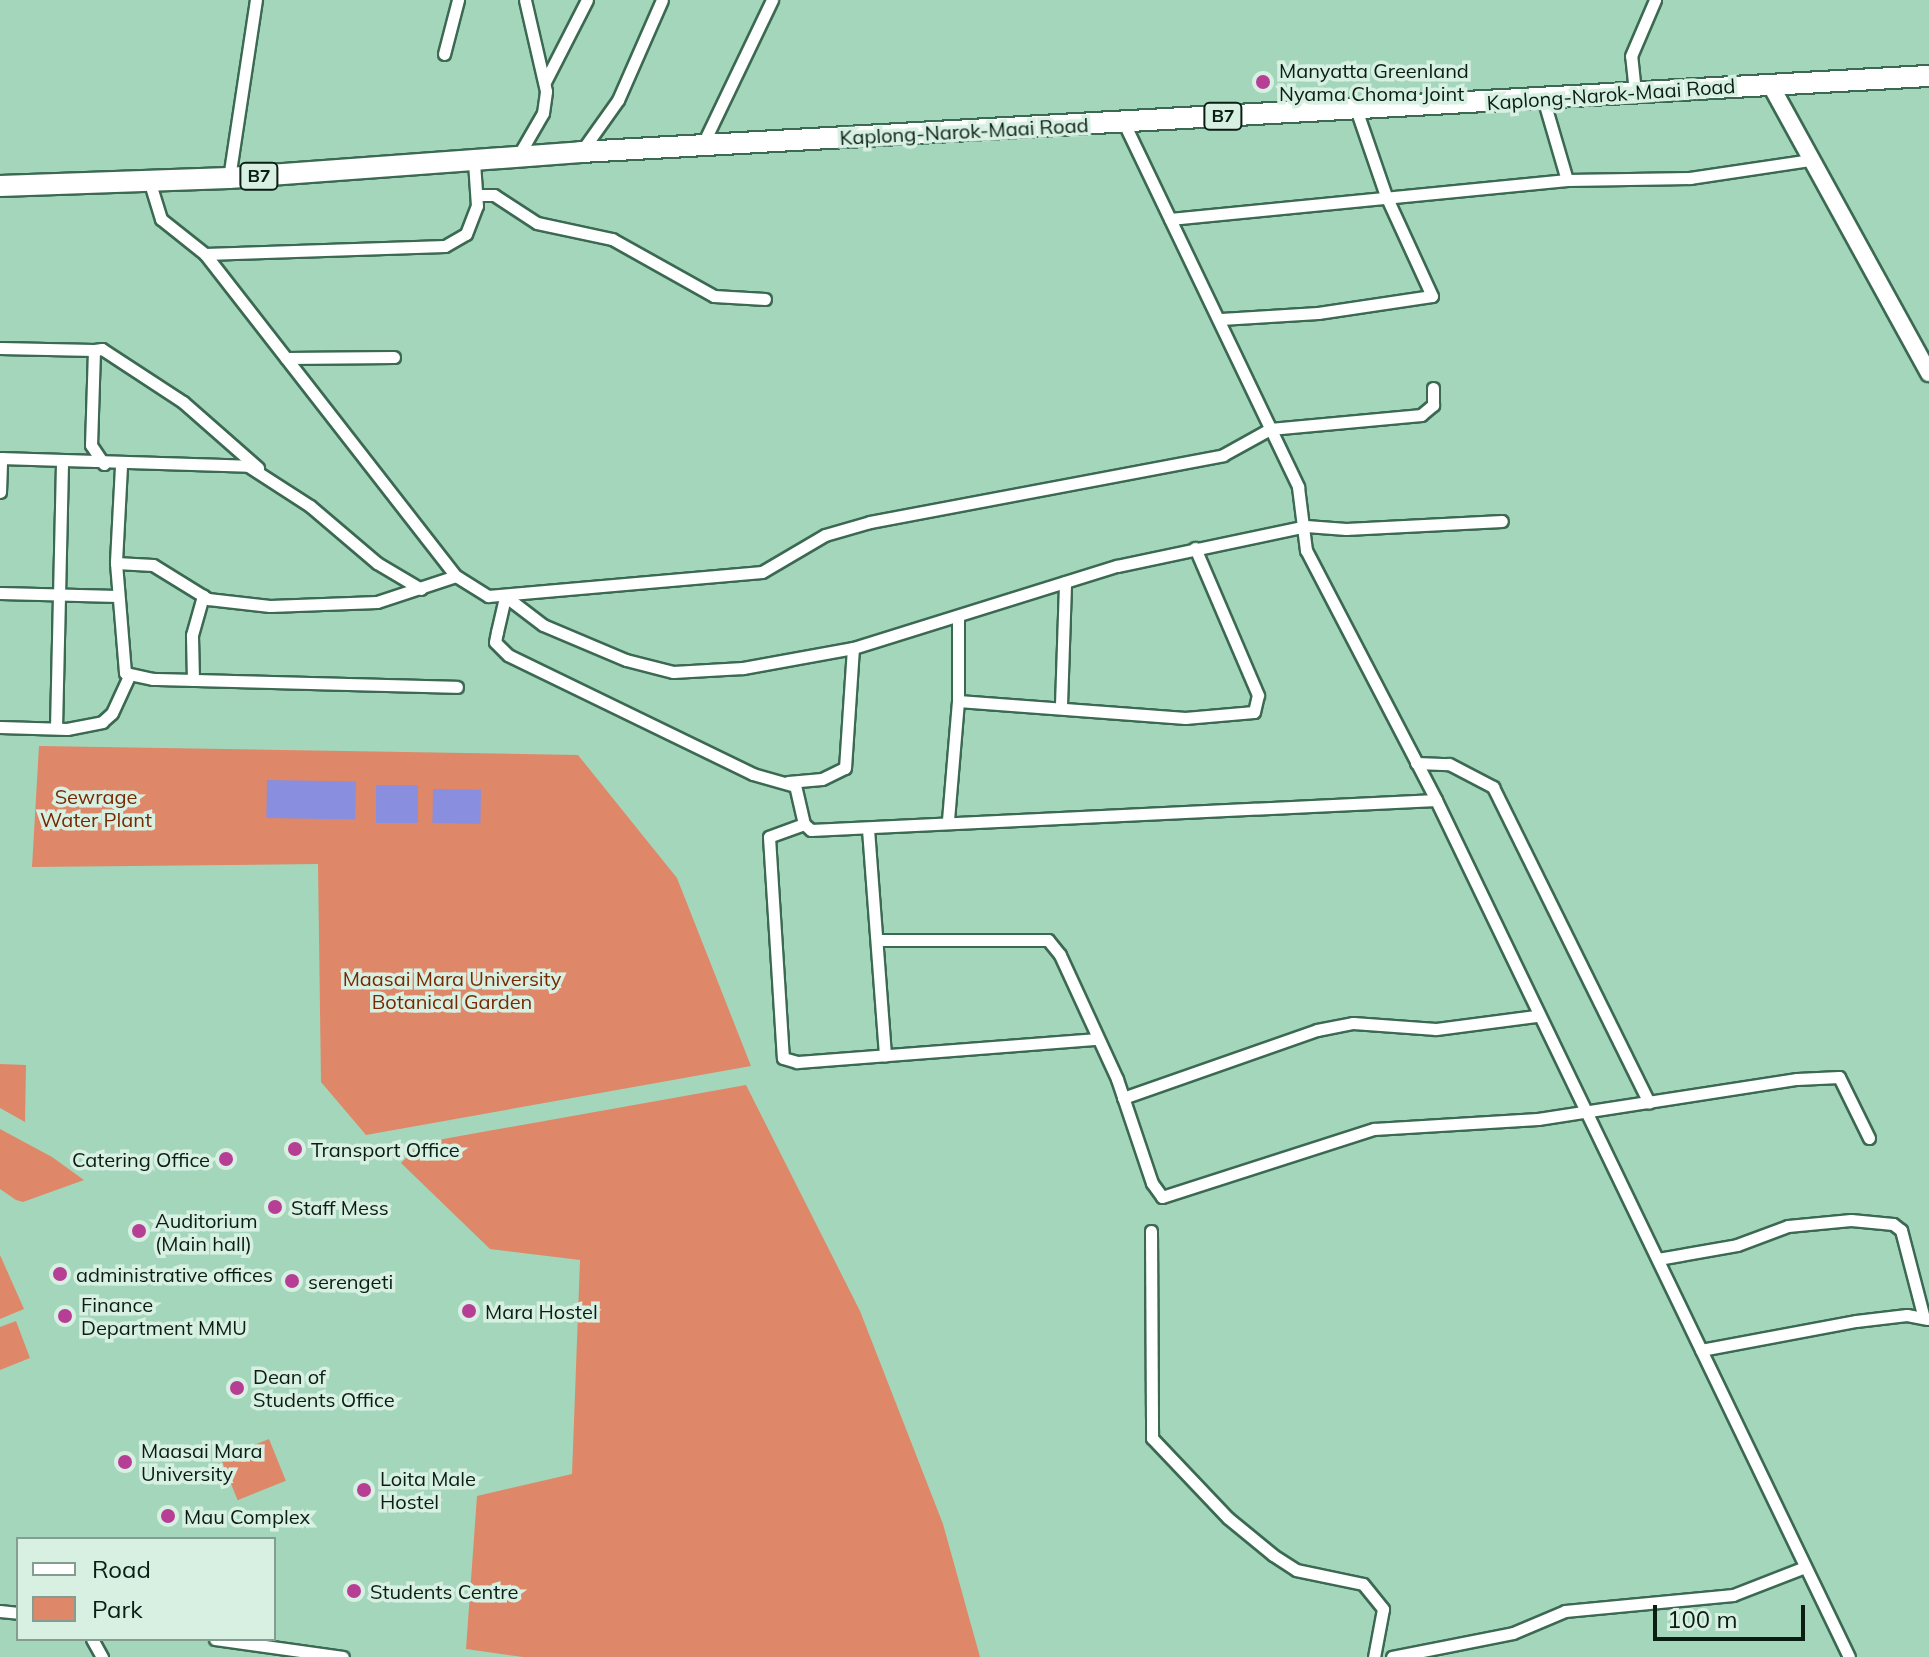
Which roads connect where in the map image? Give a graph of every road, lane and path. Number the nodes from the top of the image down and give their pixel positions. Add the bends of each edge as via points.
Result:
1 (256, 0) edge
2 (458, 0) edge
3 (525, 0) edge
4 (587, 0) edge
5 (662, 0) edge
6 (772, 0) edge
7 (1655, 0) edge
8 (444, 54) dead end
9 (1929, 76) edge
10 (545, 82) junction
11 (1770, 84) junction
12 (1635, 92) junction
13 (1543, 98) junction
14 (1356, 109) junction
15 (1123, 121) junction
16 (702, 146) junction
17 (581, 152) junction
18 (517, 159) junction
19 (1811, 160) junction
20 (474, 162) junction
21 (229, 178) junction
22 (149, 180) junction
23 (1567, 180) junction
24 (0, 186) edge
25 (479, 195) junction
26 (1386, 196) junction
27 (1170, 219) junction
28 (205, 254) junction
29 (765, 299) dead end
30 (1221, 319) junction
31 (0, 348) edge
32 (94, 350) junction
33 (394, 357) dead end
34 (286, 358) junction
35 (1929, 373) edge
36 (1433, 388) dead end
37 (1270, 429) junction
38 (1, 458) edge
39 (62, 463) junction
40 (104, 464) junction
41 (121, 466) junction
42 (262, 471) junction
43 (0, 492) edge
44 (1502, 521) dead end
45 (1306, 526) junction
46 (1195, 548) junction
47 (116, 563) junction
48 (456, 576) junction
49 (1065, 582) junction
50 (421, 589) junction
51 (0, 593) edge
52 (56, 594) junction
53 (118, 596) junction
54 (203, 596) junction
55 (505, 596) junction
56 (958, 619) junction
57 (853, 648) junction
58 (129, 676) junction
59 (193, 680) junction
60 (457, 687) dead end
61 (958, 701) junction
62 (1061, 705) junction
63 (0, 727) edge
64 (56, 728) junction
65 (1416, 763) junction
66 (788, 782) junction
67 (1436, 800) junction
68 (948, 820) junction
69 (804, 824) junction
70 (868, 829) junction
71 (878, 940) junction
72 (1536, 1016) junction
73 (1095, 1039) junction
74 (885, 1055) junction
75 (1123, 1098) junction
76 (1649, 1102) junction
77 (1587, 1113) junction
78 (1869, 1138) dead end
79 (1151, 1231) dead end
80 (1658, 1259) junction
81 (1926, 1318) edge
82 (1701, 1350) junction
83 (1805, 1567) junction
84 (229, 1641) edge
85 (343, 1657) edge
86 (1374, 1657) edge
87 (1392, 1657) edge
88 (1849, 1657) edge

1 - 21 street
2 - 8 street
3 - 10 street
4 - 10 street
5 - 17 street via 618,100
6 - 16 street
7 - 12 street via 1631,56
9 - 11 highway, Kaplong-Narok-Maai Road / B7
10 - 18 street via 543,113
11 - 12 highway, Kaplong-Narok-Maai Road / B7
11 - 19 street
12 - 13 highway, Kaplong-Narok-Maai Road / B7
13 - 14 highway, Kaplong-Narok-Maai Road / B7
13 - 23 street
14 - 15 highway, Kaplong-Narok-Maai Road / B7
14 - 26 street
15 - 16 highway, Kaplong-Narok-Maai Road / B7
15 - 27 street
16 - 17 highway, Kaplong-Narok-Maai Road / B7
17 - 18 highway, Kaplong-Narok-Maai Road / B7
18 - 20 highway, Kaplong-Narok-Maai Road / B7
19 - 23 street via 1690,178
19 - 35 street
20 - 21 highway, Kaplong-Narok-Maai Road / B7
20 - 25 street
21 - 22 highway, Kaplong-Narok-Maai Road / B7
22 - 24 highway, Kaplong-Narok-Maai Road / B7
22 - 28 street via 161,219
23 - 26 street
25 - 28 street via 466,234 445,246
25 - 29 street via 494,195 514,212 546,226 612,239 714,296
26 - 27 street
26 - 30 street via 1432,296 1318,313
27 - 30 street
28 - 34 street
30 - 37 street
31 - 32 street
32 - 40 street via 91,445
32 - 42 street via 102,349 183,402
33 - 34 street
34 - 48 street
36 - 37 street via 1433,405 1421,415
37 - 45 street via 1298,487
37 - 55 street via 1223,455 870,522 825,535 762,572
38 - 39 street
38 - 43 street
39 - 40 street
39 - 52 street
40 - 41 street
41 - 42 street via 248,466
41 - 47 street
42 - 50 street via 377,563
44 - 45 street via 1346,529
45 - 46 street
45 - 65 street via 1306,550
46 - 49 street
46 - 62 street via 1255,686 1254,712 1185,718
47 - 53 street
47 - 54 street via 153,565
48 - 50 street
48 - 55 street via 488,596
49 - 56 street
49 - 62 street
50 - 54 street via 377,602 312,607
51 - 52 street
52 - 53 street
52 - 64 street
53 - 58 street via 122,668
54 - 59 street via 192,635
55 - 57 street via 543,625 664,671 743,668
55 - 66 street via 495,642 508,655 753,774
56 - 57 street
56 - 61 street
57 - 66 street via 845,768 822,779
58 - 59 street
58 - 64 street via 112,713 102,722
59 - 60 street
61 - 62 street
61 - 68 street
63 - 64 street
65 - 67 street
65 - 76 street via 1449,764 1493,787
66 - 69 street via 802,804
67 - 68 street
67 - 72 street
68 - 70 street
69 - 70 street via 811,830
69 - 74 street via 769,837 783,1058 797,1062
70 - 71 street
71 - 73 street via 1048,940 1060,955
71 - 74 street
72 - 75 street via 1436,1029 1353,1023 1317,1030
72 - 77 street
73 - 74 street
73 - 75 street
75 - 77 street via 1162,1197 1374,1129
76 - 77 street
76 - 78 street via 1839,1077
77 - 80 street
79 - 86 street via 1152,1438 1194,1476 1228,1518 1273,1555 1296,1570 1363,1584 1383,1609
80 - 81 street via 1737,1245 1788,1226 1851,1220 1893,1224 1901,1230
80 - 82 street
81 - 82 street via 1856,1321
82 - 83 street
83 - 87 street via 1733,1595 1565,1611 1513,1633
83 - 88 street
84 - 85 street

